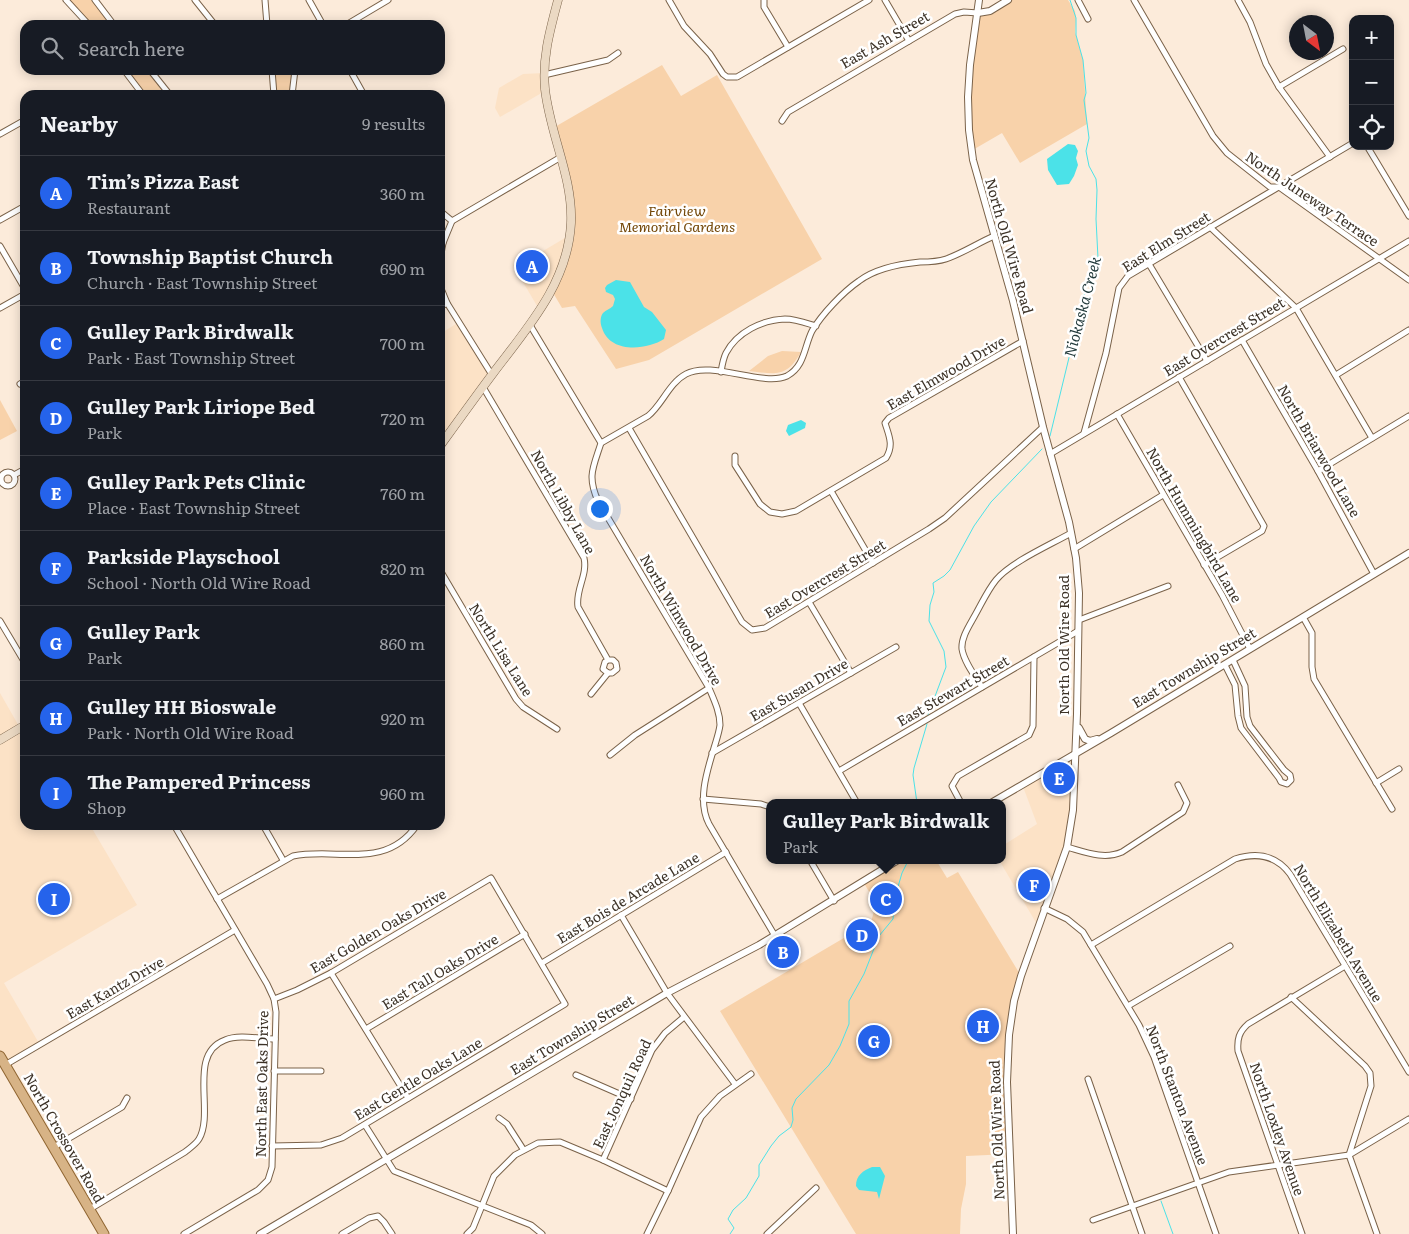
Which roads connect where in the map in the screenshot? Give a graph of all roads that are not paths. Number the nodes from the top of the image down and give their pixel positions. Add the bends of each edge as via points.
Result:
1 (66, 0) edge
2 (95, 0) edge
3 (195, 0) edge
4 (265, 0) edge
5 (309, 0) edge
6 (388, 0) edge
7 (558, 0) edge
8 (669, 0) edge
9 (764, 0) edge
10 (869, 0) edge
11 (885, 0) edge
12 (979, 0) edge
13 (1008, 0) edge
14 (1078, 0) edge
15 (1134, 0) edge
16 (1238, 0) edge
17 (978, 13) junction
18 (1088, 19) dead end
19 (84, 20) edge
20 (110, 20) edge
21 (211, 20) edge
22 (267, 20) edge
23 (320, 20) edge
24 (354, 20) edge
25 (909, 41) junction
26 (788, 47) junction
27 (1343, 49) dead end
28 (618, 54) dead end
29 (128, 75) edge
30 (154, 75) edge
31 (272, 75) edge
32 (294, 75) edge
33 (353, 75) edge
34 (544, 75) junction
35 (1279, 87) junction
36 (139, 90) edge
37 (166, 90) edge
38 (274, 90) edge
39 (292, 90) edge
40 (361, 90) edge
41 (782, 121) dead end
42 (20, 123) edge
43 (0, 134) edge
44 (1349, 145) edge
45 (1368, 150) edge
46 (561, 157) junction
47 (1330, 157) junction
48 (1279, 186) junction
49 (20, 209) edge
50 (445, 215) edge
51 (1409, 216) edge
52 (0, 220) edge
53 (452, 221) junction
54 (1210, 227) junction
55 (994, 236) junction
56 (445, 237) edge
57 (1409, 241) edge
58 (0, 246) edge
59 (1379, 258) junction
60 (1149, 264) junction
61 (20, 280) edge
62 (1409, 280) edge
63 (20, 297) edge
64 (445, 298) edge
65 (447, 303) joint
66 (0, 308) edge
67 (1296, 308) junction
68 (530, 325) junction
69 (816, 326) junction
70 (1409, 330) edge
71 (1242, 340) junction
72 (1023, 341) junction
73 (1207, 361) junction
74 (721, 372) junction
75 (492, 375) junction
76 (1336, 375) junction
77 (1179, 377) junction
78 (483, 387) junction
79 (1117, 414) junction
80 (1409, 416) edge
81 (1043, 427) junction
82 (629, 428) junction
83 (1084, 433) junction
84 (1372, 438) junction
85 (445, 439) edge
86 (601, 443) junction
87 (1050, 454) junction
88 (735, 456) dead end
89 (1318, 471) junction
90 (20, 472) edge
91 (14, 475) dead end
92 (831, 491) junction
93 (1163, 494) junction
94 (1071, 534) junction
95 (1074, 549) junction
96 (1409, 553) edge
97 (873, 563) junction
98 (1204, 565) junction
99 (1374, 574) junction
100 (445, 578) edge
101 (1168, 586) dead end
102 (809, 602) junction
103 (1303, 617) junction
104 (1079, 620) junction
105 (0, 621) edge
106 (1078, 631) junction
107 (896, 647) dead end
108 (1250, 649) junction
109 (20, 655) edge
110 (1034, 657) junction
111 (608, 660) junction
112 (1233, 660) junction
113 (1225, 665) junction
114 (851, 672) junction
115 (608, 673) junction
116 (982, 687) junction
117 (709, 688) junction
118 (591, 694) dead end
119 (799, 703) junction
120 (1077, 722) junction
121 (20, 728) edge
122 (557, 729) dead end
123 (1100, 739) junction
124 (0, 740) edge
125 (712, 753) junction
126 (1076, 753) junction
127 (610, 755) dead end
128 (1399, 769) dead end
129 (839, 771) junction
130 (1376, 783) junction
131 (1178, 785) dead end
132 (703, 799) junction
133 (855, 799) edge
134 (959, 799) edge
135 (998, 799) edge
136 (766, 806) edge
137 (1392, 809) dead end
138 (177, 830) edge
139 (266, 830) edge
140 (412, 830) edge
141 (1067, 847) junction
142 (726, 852) junction
143 (283, 860) junction
144 (812, 864) edge
145 (892, 864) edge
146 (217, 900) junction
147 (834, 901) junction
148 (1044, 908) junction
149 (621, 915) junction
150 (235, 930) junction
151 (525, 934) junction
152 (775, 936) junction
153 (1092, 945) junction
154 (1230, 946) dead end
155 (542, 963) junction
156 (1345, 966) junction
157 (331, 973) junction
158 (667, 993) junction
159 (1291, 997) junction
160 (274, 999) junction
161 (1128, 1006) junction
162 (684, 1017) junction
163 (366, 1029) junction
164 (275, 1039) junction
165 (0, 1056) edge
166 (5, 1065) junction
167 (274, 1071) junction
168 (321, 1071) dead end
169 (1409, 1072) edge
170 (751, 1074) dead end
171 (576, 1075) dead end
172 (1088, 1079) dead end
173 (735, 1084) junction
174 (127, 1098) dead end
175 (408, 1098) junction
176 (631, 1098) junction
177 (499, 1118) dead end
178 (1409, 1119) edge
179 (365, 1125) junction
180 (272, 1146) junction
181 (54, 1147) junction
182 (523, 1149) junction
183 (1349, 1155) junction
184 (385, 1159) junction
185 (603, 1160) junction
186 (1278, 1165) junction
187 (1198, 1182) junction
188 (816, 1188) dead end
189 (668, 1191) junction
190 (482, 1205) junction
191 (1132, 1206) junction
192 (90, 1209) junction
193 (1093, 1220) dead end
194 (264, 1233) edge
195 (104, 1234) edge
196 (184, 1234) edge
197 (342, 1234) edge
198 (392, 1234) edge
199 (467, 1234) edge
200 (542, 1234) edge
201 (647, 1234) edge
202 (767, 1234) edge
203 (1013, 1234) edge
204 (1142, 1234) edge
205 (1216, 1234) edge
206 (1302, 1234) edge
207 (1377, 1234) edge

1 - 19 street
2 - 20 street
3 - 21 street
4 - 22 street
5 - 23 street
6 - 24 street
7 - 34 main road via 547,42
8 - 26 street via 684,26 727,77 737,77
9 - 26 street via 764,7
10 - 26 street
11 - 25 street
12 - 17 street, North Old Wire Road
13 - 17 street, East Ash Street via 990,11
14 - 18 street
15 - 48 street, North Juneway Terrace via 1219,144 1270,187
16 - 35 street
17 - 25 street, East Ash Street via 955,14
17 - 55 street, North Old Wire Road via 970,65 969,130 975,172
25 - 41 street, East Ash Street via 788,112
27 - 35 street
28 - 34 street via 608,60
29 - 36 street
30 - 37 street
31 - 38 street
32 - 39 street
33 - 40 street
34 - 46 main road via 547,102
35 - 47 street
42 - 43 street
44 - 47 street, East Elm Street
45 - 51 street
46 - 53 street
46 - 68 main road via 570,208 568,248 560,275
47 - 48 street, East Elm Street
48 - 54 street, East Elm Street
48 - 59 street, North Juneway Terrace
49 - 52 street
50 - 53 street
53 - 56 street
54 - 60 street, East Elm Street
54 - 67 street
55 - 69 street via 946,259 890,267 866,276 853,285
55 - 72 street, North Old Wire Road
57 - 59 street, East Overcrest Street
58 - 61 street
59 - 62 street, North Juneway Terrace
59 - 67 street, East Overcrest Street
60 - 73 street
60 - 83 street, East Elm Street via 1128,276 1119,288 1106,353
63 - 66 street
64 - 65 street
65 - 75 street
67 - 71 street, East Overcrest Street
67 - 76 street
68 - 75 main road
68 - 86 street
69 - 74 street via 787,319 755,326 726,352
69 - 74 street via 802,360 785,377
70 - 76 street
71 - 73 street, East Overcrest Street
71 - 89 street, North Briarwood Lane
72 - 81 street, North Old Wire Road
72 - 92 street, East Elmwood Drive via 889,418 885,423 891,450 886,458
73 - 77 street, East Overcrest Street
74 - 82 street via 692,371 680,379 654,412
75 - 78 main road
76 - 84 street
77 - 79 street, East Overcrest Street
77 - 98 street via 1264,526 1262,531
78 - 85 main road
78 - 111 street, North Libby Lane via 584,558 578,607
79 - 83 street, East Overcrest Street
79 - 93 street, North Hummingbird Lane
80 - 84 street
81 - 87 street, North Old Wire Road
81 - 97 street, East Overcrest Street via 945,518
82 - 86 street
82 - 102 street, East Overcrest Street via 746,627 752,630 765,628
83 - 87 street, East Overcrest Street
84 - 89 street
86 - 117 street, North Winwood Drive via 591,477 592,487
87 - 94 street, North Old Wire Road
88 - 92 street via 735,465 760,504 770,512 796,511
89 - 99 street, North Briarwood Lane
90 - 91 street
92 - 97 street
93 - 95 street
93 - 98 street, North Hummingbird Lane
94 - 95 street, North Old Wire Road
94 - 116 street via 1008,569 990,589 969,627 962,648
95 - 104 street, North Old Wire Road
96 - 99 street, East Township Street
97 - 102 street, East Overcrest Street
98 - 108 street, North Hummingbird Lane
99 - 103 street, East Township Street
100 - 122 street, North Lisa Lane via 516,699
101 - 104 street
102 - 114 street
103 - 108 street, East Township Street
103 - 130 street via 1312,633 1314,679
104 - 106 street, North Old Wire Road
105 - 109 street
106 - 110 street, East Stewart Street
106 - 120 street, North Old Wire Road
107 - 114 street, East Susan Drive
108 - 112 street, East Township Street
110 - 116 street, East Stewart Street
110 - 134 street via 1033,726 1030,735 958,776 952,786
111 - 115 street, North Libby Lane via 603,666
111 - 115 street, North Libby Lane via 615,661 617,667
112 - 113 street, East Township Street
112 - 113 street via 1245,686 1250,726 1290,775 1288,784 1280,782 1243,732 1235,685
113 - 123 street, East Township Street
114 - 119 street, East Susan Drive
115 - 118 street
116 - 129 street, East Stewart Street
117 - 125 street, North Winwood Drive via 720,726
117 - 127 street via 635,735
119 - 125 street, East Susan Drive
119 - 129 street
120 - 123 street via 1084,738 1090,741
120 - 126 street, North Old Wire Road
121 - 124 main road
123 - 126 street, East Township Street
125 - 132 street, North Winwood Drive
126 - 135 street, East Township Street
126 - 141 street, North Old Wire Road via 1074,805
128 - 130 street
129 - 133 street
130 - 137 street
131 - 141 street via 1187,804 1183,812 1122,852 1102,856
132 - 136 street
132 - 142 street, North Winwood Drive via 706,818
138 - 146 street, North East Oaks Drive
139 - 143 street
140 - 143 street via 403,842 380,851 354,855 304,854
141 - 148 street, North Old Wire Road
142 - 149 street, East Bois de Arcade Lane
142 - 152 street, North Winwood Drive
143 - 146 street
144 - 147 street
145 - 147 street, East Township Street
146 - 150 street, North East Oaks Drive
147 - 152 street, East Township Street
148 - 153 street, North Stanton Avenue via 1073,923
148 - 203 street, North Old Wire Road via 1019,984 1008,1035
149 - 155 street, East Bois de Arcade Lane
149 - 158 street
150 - 160 street, North East Oaks Drive
150 - 166 street, East Kantz Drive
151 - 155 street
151 - 157 street, East Golden Oaks Drive via 492,878
151 - 163 street, East Tall Oaks Drive
152 - 158 street, East Township Street
153 - 156 street, North Elizabeth Avenue via 1235,859 1258,855 1279,862 1285,868
153 - 161 street, North Stanton Avenue
154 - 161 street
155 - 175 street, East Gentle Oaks Lane via 565,1004
156 - 159 street
156 - 169 street, North Elizabeth Avenue
157 - 160 street, East Golden Oaks Drive
157 - 163 street
158 - 162 street
158 - 184 street, East Township Street
159 - 183 street via 1370,1073 1372,1086
159 - 186 street, North Loxley Avenue via 1248,1024 1237,1042
160 - 164 street, North East Oaks Drive
161 - 187 street, North Stanton Avenue via 1154,1057
162 - 173 street
162 - 176 street, East Jonquil Road via 658,1041
163 - 175 street
164 - 167 street, North East Oaks Drive
164 - 192 street via 238,1038 225,1040 214,1047 205,1066 203,1126 198,1140 185,1152
165 - 166 main road, North Crossover Road
166 - 181 main road, North Crossover Road
167 - 168 street
167 - 180 street, North East Oaks Drive
170 - 173 street
171 - 176 street
172 - 191 street
173 - 189 street via 701,1117
174 - 181 street via 122,1107
175 - 179 street, East Gentle Oaks Lane
176 - 185 street, East Jonquil Road
177 - 182 street via 507,1124
178 - 183 street
179 - 180 street, East Gentle Oaks Lane via 321,1145
179 - 184 street
180 - 196 street, North East Oaks Drive via 270,1174 263,1185
181 - 192 main road, North Crossover Road
182 - 185 street via 538,1142 554,1141
182 - 190 street via 494,1176
183 - 186 street
183 - 207 street
184 - 190 street via 397,1173
184 - 194 street, East Township Street
185 - 189 street
186 - 187 street via 1228,1172
186 - 206 street, North Loxley Avenue
187 - 191 street
187 - 205 street, North Stanton Avenue
188 - 202 street
189 - 201 street
190 - 199 street
190 - 200 street via 531,1225
191 - 193 street
191 - 204 street
192 - 195 main road, North Crossover Road
197 - 198 street via 378,1216

